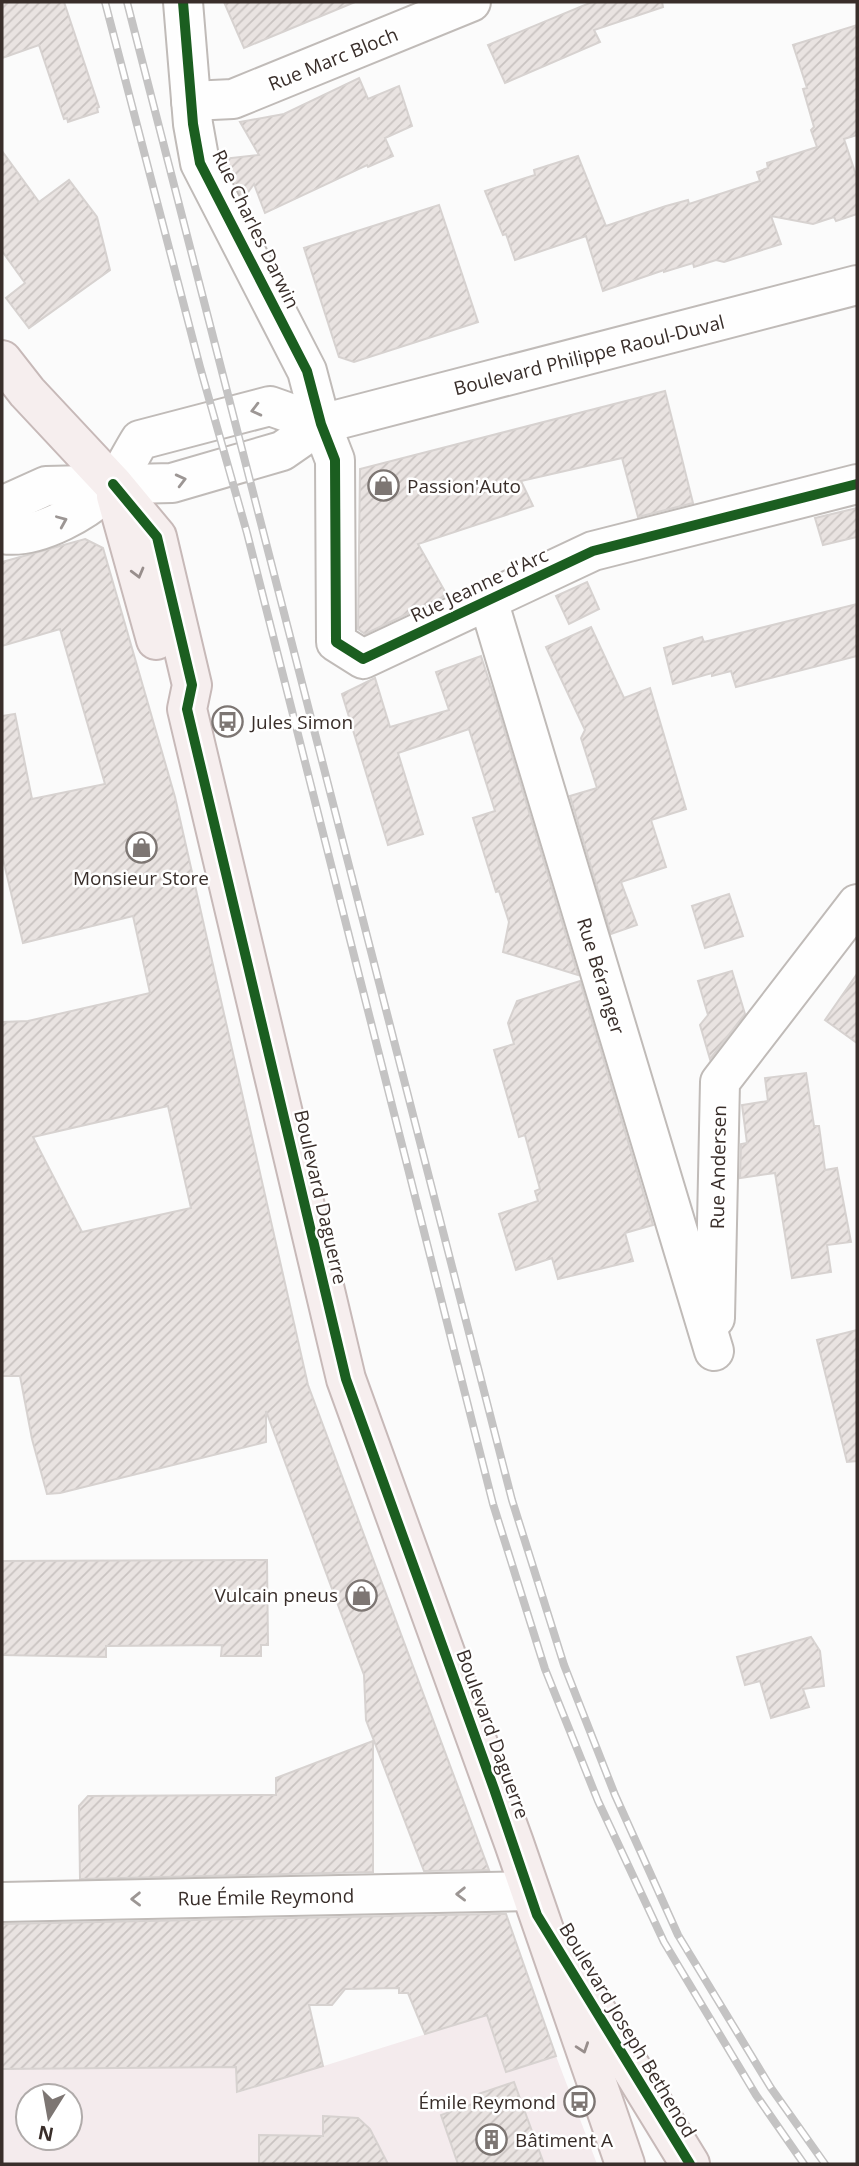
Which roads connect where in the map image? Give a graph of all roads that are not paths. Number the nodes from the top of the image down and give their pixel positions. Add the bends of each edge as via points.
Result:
1 (183, 2) edge
2 (471, 2) edge
3 (191, 101) junction
4 (857, 285) edge
5 (2, 360) edge
6 (321, 424) junction
7 (113, 484) junction
8 (857, 484) edge
9 (2, 506) edge
10 (2, 534) edge
11 (488, 600) junction
12 (857, 904) edge
13 (714, 1351) joint
14 (2, 1902) edge
15 (533, 1903) junction
16 (623, 2055) junction
17 (619, 2149) edge
18 (690, 2164) edge

1 - 3 street, Rue Charles Darwin
2 - 3 street, Rue Marc Bloch via 233,99
3 - 6 street, Rue Charles Darwin via 200,163 307,371
4 - 6 street, Boulevard Philippe Raoul-Duval
5 - 7 main road, Boulevard Daguerre
6 - 7 street via 270,407 140,440
6 - 11 street, Rue Jeanne d'Arc via 335,460 336,642 363,659
7 - 9 street via 46,486
10 -> 7 street via 16,537 68,521
7 - 15 main road, Boulevard Daguerre via 157,537 192,685 187,709 346,1379
8 - 11 street, Rue Jeanne d'Arc via 593,551
11 - 13 street, Rue Béranger
12 - 13 street, Rue Andersen via 720,1082
15 -> 14 street, Rue Émile Reymond
15 - 16 main road, Boulevard Joseph Bethenod
15 -> 17 main road, Boulevard Daguerre
16 - 17 main road
16 - 18 main road, Boulevard Joseph Bethenod

